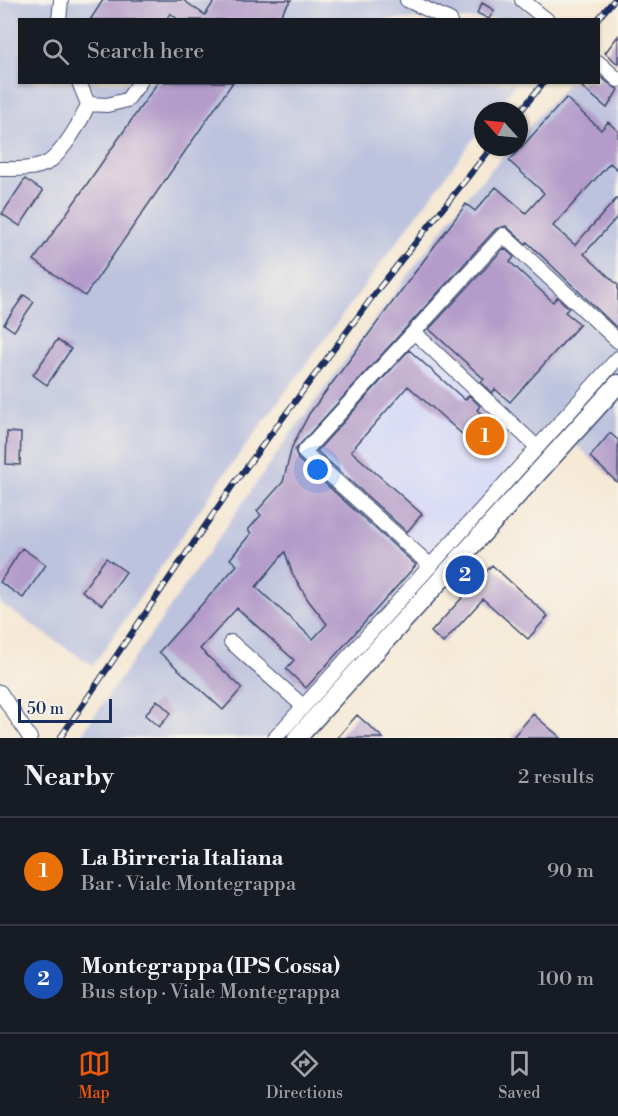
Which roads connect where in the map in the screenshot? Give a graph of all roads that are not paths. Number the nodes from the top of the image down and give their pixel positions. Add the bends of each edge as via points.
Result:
1 (61, 0) edge
2 (407, 0) edge
3 (522, 0) edge
4 (58, 18) edge
5 (446, 18) edge
6 (544, 18) edge
7 (600, 64) edge
8 (618, 80) edge
9 (80, 84) edge
10 (139, 84) edge
11 (88, 104) junction
12 (0, 170) edge
13 (415, 333) junction
14 (618, 341) edge
15 (618, 358) edge
16 (618, 384) edge
17 (537, 447) junction
18 (431, 566) junction
19 (231, 642) dead end
20 (356, 661) junction
21 (0, 692) edge
22 (303, 706) junction
23 (30, 738) edge
24 (275, 738) edge
25 (297, 738) edge

1 - 4 street
2 - 5 street
3 - 6 street
7 - 8 street
9 - 11 street
10 - 11 street via 127,100
11 - 12 street via 83,118 49,162 33,168
13 - 14 street via 503,235
13 - 17 street
13 - 18 street via 304,452
15 - 17 street
16 - 20 main road
17 - 18 street
18 - 20 street
19 - 22 street
20 - 22 street
20 - 25 main road
21 - 23 street
22 - 24 street

